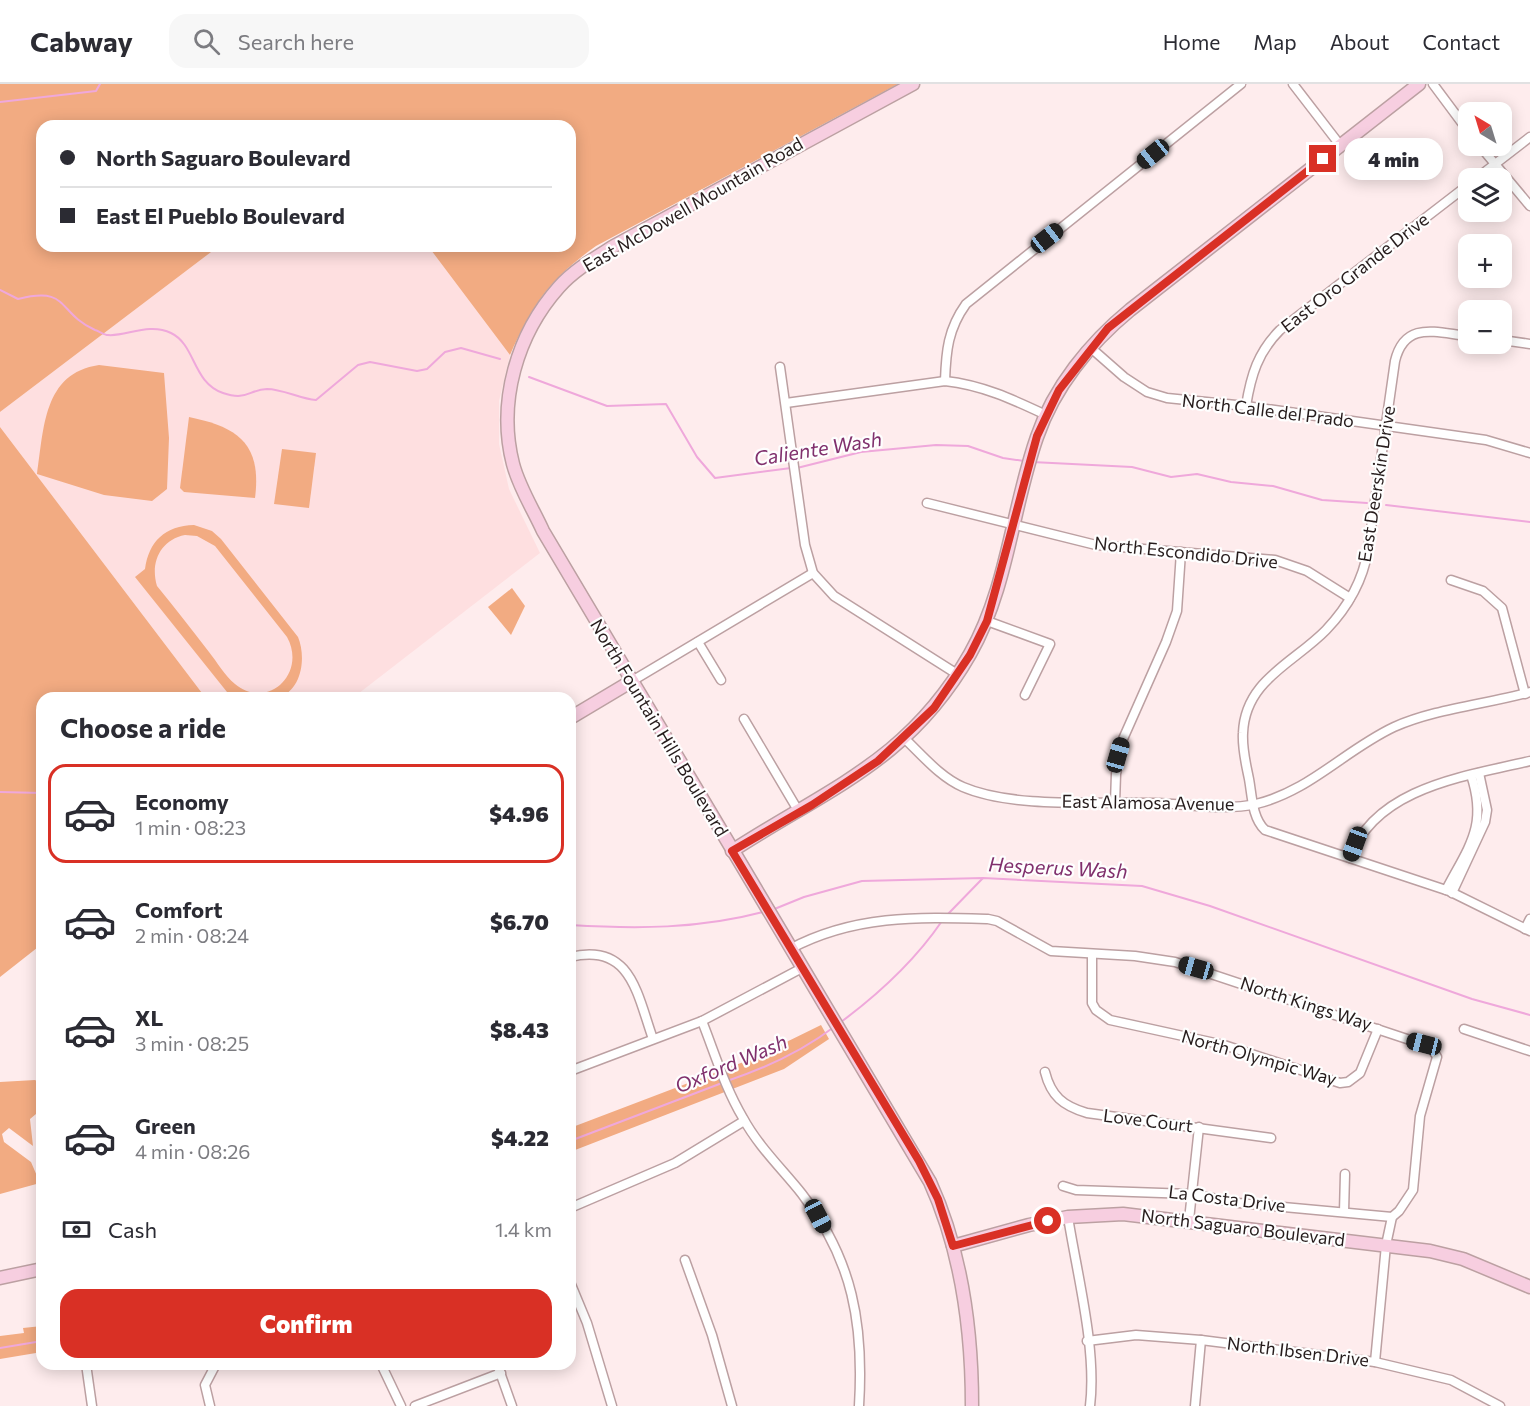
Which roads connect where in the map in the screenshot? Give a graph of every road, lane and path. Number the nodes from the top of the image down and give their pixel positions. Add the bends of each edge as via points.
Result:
1 (913, 84) edge
2 (1241, 84) edge
3 (1293, 84) edge
4 (1419, 84) edge
5 (1432, 84) edge
6 (1458, 118) edge
7 (1530, 137) edge
8 (1340, 145) junction
9 (1487, 156) edge
10 (1494, 165) junction
11 (1490, 168) edge
12 (1458, 193) edge
13 (1530, 206) edge
14 (1458, 335) edge
15 (1512, 341) edge
16 (1530, 344) edge
17 (1090, 348) junction
18 (780, 367) dead end
19 (945, 381) junction
20 (786, 403) junction
21 (1246, 406) junction
22 (1046, 415) junction
23 (1386, 426) junction
24 (1530, 453) edge
25 (927, 502) dead end
26 (1014, 526) junction
27 (548, 539) joint
28 (1181, 552) junction
29 (813, 573) junction
30 (1451, 580) dead end
31 (1350, 598) junction
32 (987, 621) junction
33 (698, 642) junction
34 (957, 674) junction
35 (721, 680) dead end
36 (632, 681) junction
37 (1528, 693) edge
38 (1025, 695) dead end
39 (576, 714) edge
40 (744, 718) dead end
41 (904, 738) junction
42 (1530, 761) edge
43 (1475, 774) junction
44 (1115, 803) junction
45 (1254, 804) junction
46 (800, 812) junction
47 (732, 851) junction
48 (1350, 858) junction
49 (1449, 891) junction
50 (1530, 919) edge
51 (1527, 930) edge
52 (790, 949) junction
53 (1092, 954) junction
54 (576, 955) edge
55 (802, 968) junction
56 (702, 1021) junction
57 (1378, 1029) junction
58 (1464, 1029) dead end
59 (653, 1039) junction
60 (1530, 1051) edge
61 (576, 1069) edge
62 (1045, 1072) dead end
63 (744, 1121) junction
64 (1199, 1127) junction
65 (1272, 1138) dead end
66 (1346, 1174) dead end
67 (1063, 1186) dead end
68 (1190, 1194) junction
69 (576, 1205) edge
70 (1344, 1212) junction
71 (1068, 1217) junction
72 (1392, 1217) junction
73 (1189, 1220) junction
74 (1386, 1245) junction
75 (953, 1246) junction
76 (685, 1260) dead end
77 (36, 1270) edge
78 (0, 1278) edge
79 (1530, 1287) edge
80 (576, 1296) edge
81 (1201, 1340) junction
82 (1088, 1341) junction
83 (1375, 1362) junction
84 (87, 1370) edge
85 (213, 1370) edge
86 (384, 1370) edge
87 (500, 1370) edge
88 (501, 1373) junction
89 (92, 1406) edge
90 (210, 1406) edge
91 (401, 1406) edge
92 (415, 1406) edge
93 (512, 1406) edge
94 (612, 1406) edge
95 (732, 1406) edge
96 (859, 1406) edge
97 (972, 1406) edge
98 (1090, 1406) edge
99 (1195, 1406) edge
100 (1500, 1406) edge

1 - 27 street, East McDowell Mountain Road via 614,246 577,271 546,303 519,354 508,424 513,464
2 - 19 street via 966,304 948,336
3 - 8 street
4 - 8 street
5 - 6 street
7 - 10 street
8 - 17 street via 1130,310
9 - 10 street
10 - 11 street
10 - 13 street
12 - 21 street, East Oro Grande Drive via 1275,335 1254,367
14 - 23 street, East Deerskin Drive via 1424,331 1407,337 1397,351
15 - 16 street
17 - 21 street, North Calle del Prado via 1147,392 1167,398
17 - 22 street
18 - 20 street
19 - 20 street
19 - 22 street via 998,392
20 - 29 street via 805,546
21 - 23 street, North Calle del Prado
22 - 26 street
23 - 24 street, North Calle del Prado via 1486,440
23 - 31 street, East Deerskin Drive via 1366,564
25 - 26 street, North Escondido Drive
26 - 28 street, North Escondido Drive via 1096,545
26 - 32 street
27 - 36 street, North Fountain Hills Boulevard
28 - 31 street, North Escondido Drive via 1275,560 1307,571
28 - 44 street via 1177,610 1123,739
29 - 33 street
29 - 34 street via 842,603
30 - 37 street via 1483,591 1502,608
31 - 45 street, East Deerskin Drive via 1327,629 1268,678 1249,704 1242,733
32 - 34 street
32 - 38 street via 1050,644
33 - 35 street
33 - 36 street
34 - 41 street via 934,708
36 - 39 street
36 - 47 street, North Fountain Hills Boulevard
37 - 45 street, East Alamosa Avenue via 1395,727 1351,752 1315,780
40 - 46 street
41 - 44 street, East Alamosa Avenue via 951,780 980,794 1003,799
41 - 46 street via 864,771
42 - 43 street
43 - 48 street via 1425,789 1393,806 1362,832
43 - 49 street via 1478,822
44 - 45 street, East Alamosa Avenue via 1206,807
45 - 48 street, East Deerskin Drive via 1257,822 1265,830
46 - 47 street
47 - 52 street, North Fountain Hills Boulevard
48 - 49 street, East Deerskin Drive
49 - 51 street, East Deerskin Drive
50 - 51 street
52 - 53 street, North Kings Way via 831,930 900,918 997,921 1042,948
52 - 55 street, North Fountain Hills Boulevard
53 - 57 street, North Kings Way via 1175,962
53 - 57 street, North Olympic Way via 1092,1003 1110,1020 1224,1045 1328,1081 1348,1082 1360,1073
54 - 59 street via 600,954 621,964 630,976
55 - 56 street
55 - 75 street, North Fountain Hills Boulevard via 919,1161 938,1199
56 - 59 street
56 - 63 street
57 - 72 street, North Kings Way via 1424,1044 1436,1053 1437,1062 1420,1116 1413,1190
58 - 60 street
59 - 61 street
62 - 64 street, Love Court via 1052,1093 1075,1109
63 - 69 street via 675,1163
63 - 96 street via 818,1216 842,1266 853,1297 862,1358
64 - 65 street, Love Court
64 - 68 street
66 - 70 street
67 - 68 street, La Costa Drive via 1076,1190
68 - 70 street, La Costa Drive via 1239,1203
68 - 73 street
70 - 72 street, La Costa Drive
71 - 73 street, North Saguaro Boulevard via 1123,1214
71 - 75 street, North Saguaro Boulevard
71 - 82 street
72 - 74 street
73 - 74 street, North Saguaro Boulevard
74 - 79 street, North Saguaro Boulevard via 1463,1259
74 - 83 street
75 - 97 street, North Fountain Hills Boulevard via 971,1351
76 - 95 street
77 - 78 street
80 - 94 street
81 - 82 street, North Ibsen Drive via 1136,1335
81 - 83 street, North Ibsen Drive
81 - 99 street
82 - 98 street
83 - 100 street, North Ibsen Drive via 1451,1380
84 - 89 street
85 - 90 street via 205,1385
86 - 91 street
87 - 88 street
88 - 92 street
88 - 93 street

